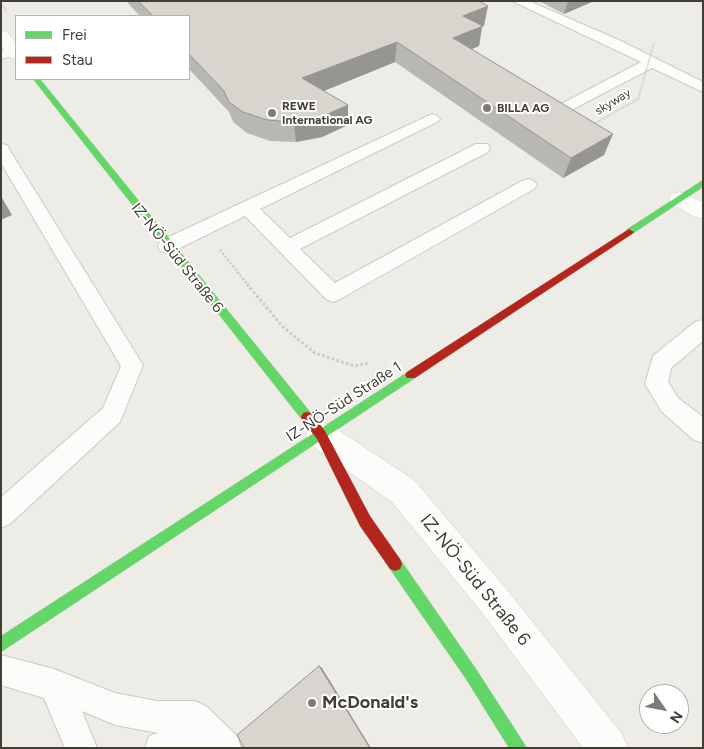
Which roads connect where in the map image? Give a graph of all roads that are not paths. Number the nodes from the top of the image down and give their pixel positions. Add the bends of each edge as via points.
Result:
1 (518, 1) edge
2 (1, 35) edge
3 (11, 53) edge
4 (652, 62) junction
5 (37, 80) edge
6 (703, 88) edge
7 (568, 106) edge
8 (432, 119) dead end
9 (482, 148) dead end
10 (1, 150) edge
11 (703, 183) edge
12 (528, 185) dead end
13 (680, 198) junction
14 (247, 207) junction
15 (703, 212) edge
16 (167, 246) junction
17 (287, 248) junction
18 (703, 328) edge
19 (703, 432) edge
20 (321, 436) junction
21 (1, 515) edge
22 (1, 645) edge
23 (1, 670) edge
24 (54, 685) junction
25 (81, 748) edge
26 (161, 748) edge
27 (217, 748) edge
28 (225, 748) edge
29 (519, 748) edge
30 (608, 748) edge

1 - 4 lane
2 - 3 street
4 - 6 lane
4 - 7 lane
5 - 16 street, IZ-NÖ-Süd Straße 6
8 - 14 lane
9 - 17 lane
10 - 21 lane via 132,365 112,415
11 - 13 street, IZ-NÖ-Süd Straße 1
12 - 17 lane via 333,294
13 - 15 street
13 - 20 street, IZ-NÖ-Süd Straße 1
14 - 16 lane
14 - 17 lane
16 - 20 street, IZ-NÖ-Süd Straße 6
18 - 19 lane via 661,363 656,384 670,405
20 - 22 street, IZ-NÖ-Süd Straße 1
20 - 29 street, IZ-NÖ-Süd Straße 6 via 364,521 472,674
20 - 30 street, IZ-NÖ-Süd Straße 6 via 403,491
23 - 24 lane
24 - 25 lane
24 - 28 lane via 115,709 157,717 195,717
26 - 27 lane via 187,739

